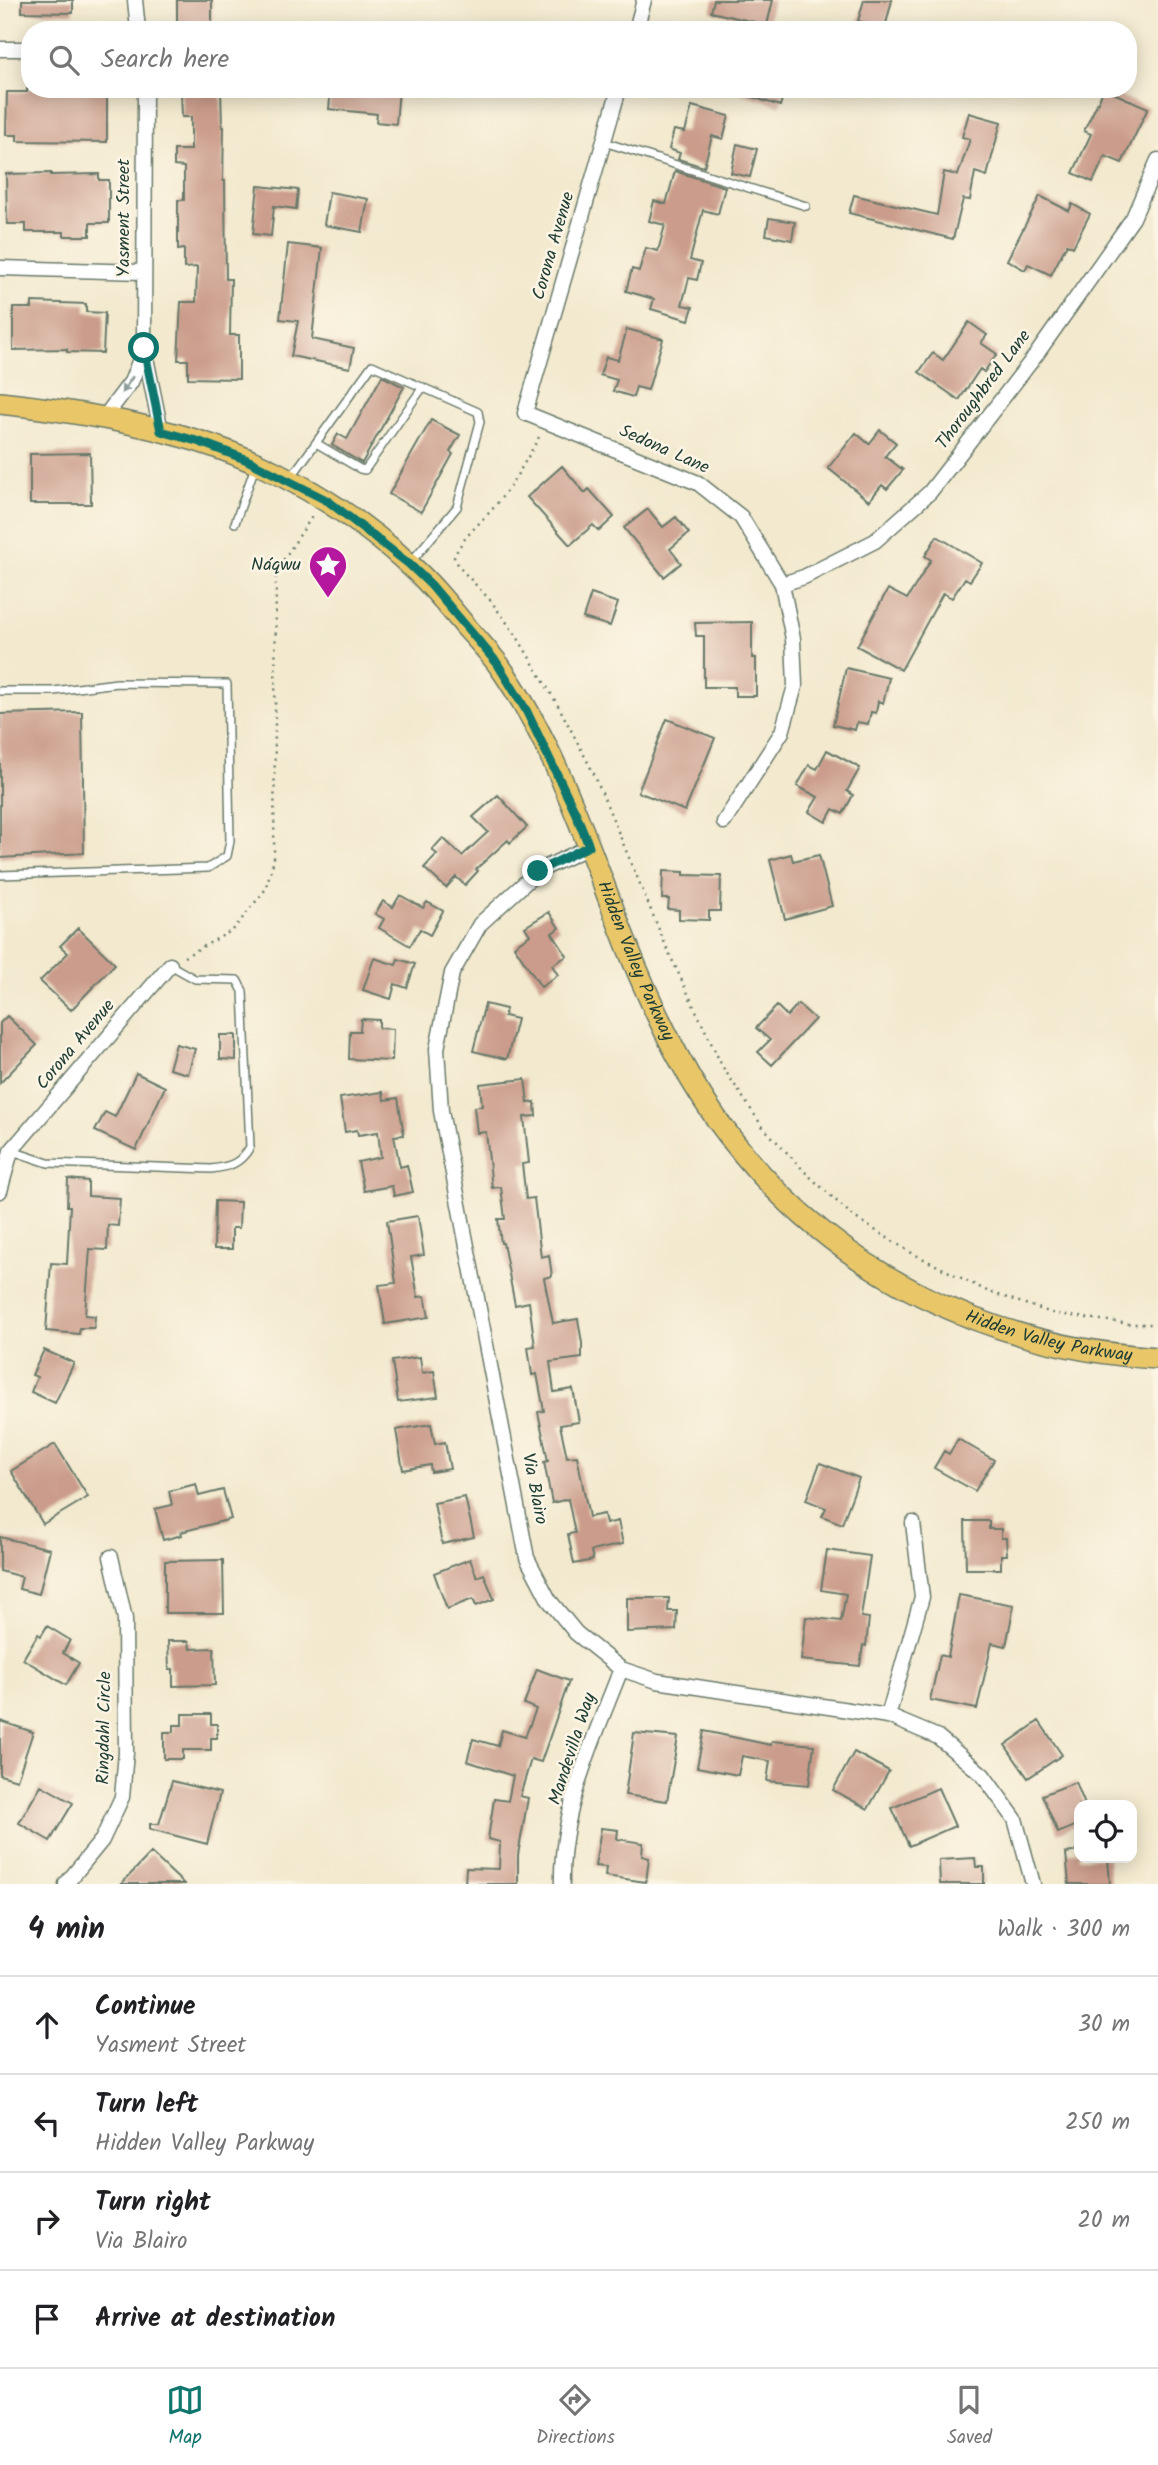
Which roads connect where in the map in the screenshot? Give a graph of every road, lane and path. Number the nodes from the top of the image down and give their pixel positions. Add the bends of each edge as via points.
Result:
1 (135, 0) edge
2 (645, 0) edge
3 (137, 21) edge
4 (639, 21) edge
5 (0, 49) edge
6 (21, 50) edge
7 (145, 98) edge
8 (616, 98) edge
9 (604, 142) junction
10 (1158, 160) edge
11 (806, 206) dead end
12 (0, 268) edge
13 (143, 272) junction
14 (144, 348) junction
15 (423, 387) junction
16 (0, 403) edge
17 (525, 413) joint
18 (103, 419) junction
19 (161, 431) junction
20 (539, 437) dead end
21 (316, 443) junction
22 (256, 465) junction
23 (289, 481) junction
24 (313, 515) dead end
25 (235, 523) dead end
26 (409, 564) junction
27 (782, 583) junction
28 (0, 691) edge
29 (724, 822) dead end
30 (589, 846) junction
31 (0, 875) edge
32 (170, 965) junction
33 (6, 1151) edge
34 (0, 1191) edge
35 (1158, 1324) edge
36 (1158, 1358) edge
37 (913, 1523) dead end
38 (111, 1557) dead end
39 (621, 1669) junction
40 (888, 1716) junction
41 (66, 1884) edge
42 (562, 1884) edge
43 (1033, 1884) edge

1 - 3 street
2 - 4 street
5 - 6 street
7 - 13 street, Yasment Street
8 - 9 street, Corona Avenue
9 - 11 lane
9 - 17 street, Corona Avenue
10 - 27 street, Thoroughbred Lane via 1133,218 1036,355 930,492 875,541 804,577
12 - 13 street
13 - 14 street, Yasment Street
14 -> 18 street, Yasment Street via 131,382
14 - 19 street, Yasment Street
15 - 21 lane via 372,365
15 - 21 lane via 365,470
15 - 26 lane via 478,412 480,422 457,508
16 - 18 main road, Hidden Valley Parkway
17 - 27 street, Sedona Lane via 698,483 741,517
18 - 19 main road, Hidden Valley Parkway
19 - 22 main road, Hidden Valley Parkway
20 - 35 path via 519,474 454,557 516,635 559,707 594,774 722,1066 762,1126 854,1217 910,1252 976,1285 1052,1312
21 - 23 lane
22 - 23 main road, Hidden Valley Parkway
22 - 25 lane
23 - 26 main road, Hidden Valley Parkway via 328,501
24 - 32 path via 276,571 274,860 265,890 233,930
26 - 30 main road, Hidden Valley Parkway via 497,663 526,710
27 - 29 street, Sedona Lane via 793,639 795,686 782,732
28 - 31 lane via 54,691 117,683 227,684 230,841 227,856 208,868
30 - 36 main road, Hidden Valley Parkway via 634,964 687,1072 733,1141 778,1192 832,1239 921,1296 983,1323 1049,1344
30 - 39 street, Via Blairo via 538,871 480,924 452,973 437,1049 441,1111 527,1558 549,1600 576,1633
32 - 33 street, Corona Avenue
32 - 33 lane via 195,979 237,980 243,991 250,1147 243,1159 211,1169 48,1163
33 - 34 street, Corona Avenue
37 - 40 street via 922,1597
38 - 41 street, Ringdahl Circle via 125,1619 122,1797 102,1840
39 - 40 street, Via Blairo via 657,1681
39 - 42 street, Mandevilla Way via 574,1794
40 - 43 street, Via Blairo via 938,1737 983,1775 1015,1819

